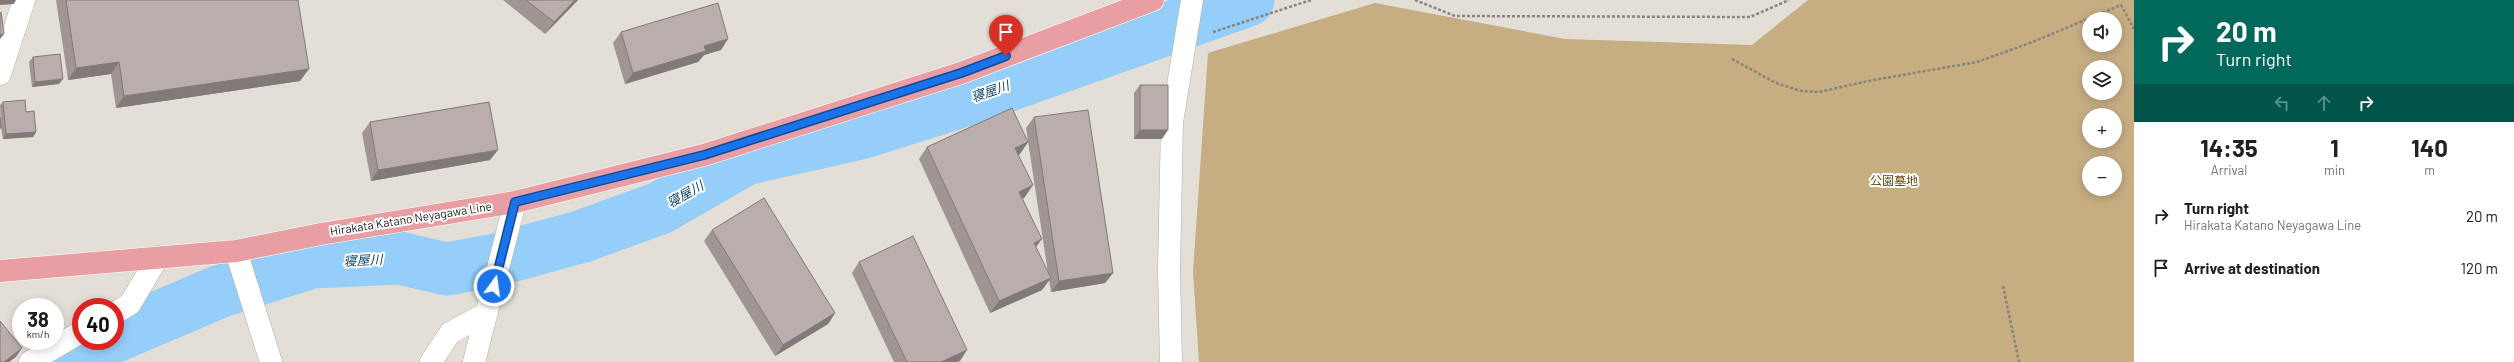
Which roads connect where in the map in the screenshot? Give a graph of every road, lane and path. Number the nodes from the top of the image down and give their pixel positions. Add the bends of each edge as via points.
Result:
1 (24, 0) edge
2 (1153, 0) edge
3 (1311, 0) edge
4 (1415, 0) edge
5 (1789, 0) edge
6 (1191, 4) edge
7 (2134, 29) edge
8 (1186, 40) junction
9 (1732, 59) dead end
10 (0, 74) edge
11 (515, 202) junction
12 (236, 251) junction
13 (158, 257) junction
14 (0, 271) edge
15 (2003, 286) dead end
16 (124, 308) edge
17 (487, 313) junction
18 (72, 337) edge
19 (30, 362) edge
20 (271, 362) edge
21 (431, 362) edge
22 (474, 362) edge
23 (1171, 362) edge
24 (2018, 362) edge

1 - 10 street
2 - 11 main road, Hirakata Katano Neyagawa Line via 961,73 712,152
3 - 8 path
4 - 5 path via 1455,16 1742,17 1750,17
6 - 8 street
7 - 9 path via 2121,5 1977,62 1819,92 1801,91 1776,84
8 - 23 street via 1172,122 1169,271
11 - 12 main road, Hirakata Katano Neyagawa Line via 321,234
11 - 17 street
12 - 13 main road, Hirakata Katano Neyagawa Line
12 - 20 street
13 - 14 main road, Hirakata Katano Neyagawa Line
13 - 16 street via 130,304
15 - 24 path
17 - 21 street via 450,333
17 - 22 street
18 - 19 street

